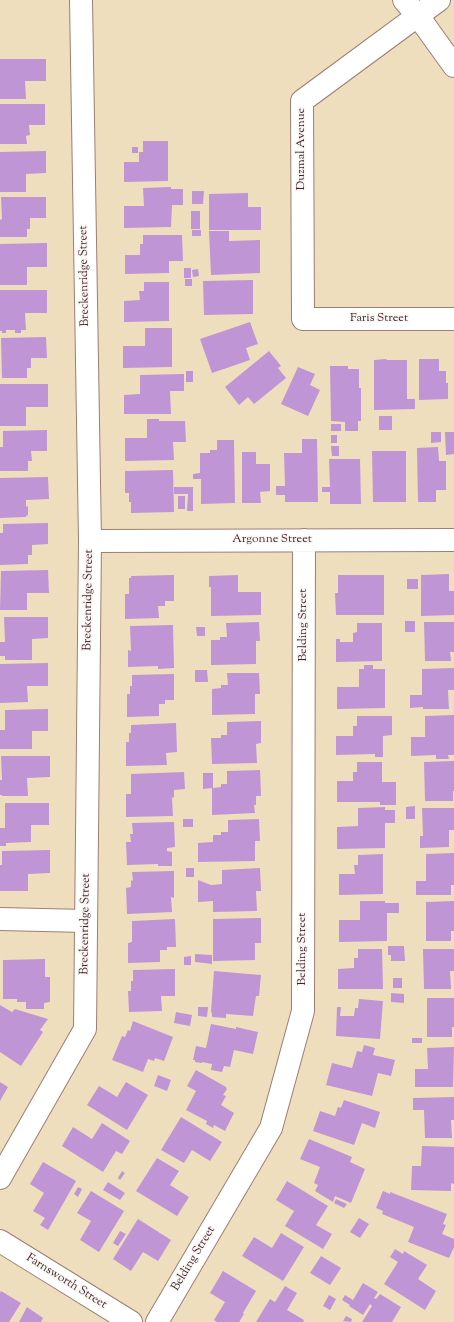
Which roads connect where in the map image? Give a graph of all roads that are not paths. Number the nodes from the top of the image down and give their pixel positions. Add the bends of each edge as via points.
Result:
1 (81, 0) edge
2 (440, 0) edge
3 (411, 8) edge
4 (454, 66) edge
5 (303, 319) joint
6 (454, 319) edge
7 (304, 540) junction
8 (454, 540) edge
9 (90, 541) junction
10 (0, 919) edge
11 (86, 921) junction
12 (0, 1178) edge
13 (0, 1241) edge
14 (131, 1322) edge
15 (157, 1322) edge

1 - 9 street, Breckenridge Street
2 - 3 street, Duzmal Avenue
3 - 4 street
3 - 5 street, Duzmal Avenue via 302,101
5 - 6 street, Faris Street
7 - 8 street, Argonne Street
7 - 9 street, Argonne Street
7 - 15 street, Belding Street via 303,1011 271,1128
9 - 11 street, Breckenridge Street
10 - 11 street
11 - 12 street, Breckenridge Street via 85,1029
13 - 14 street, Farnsworth Street

